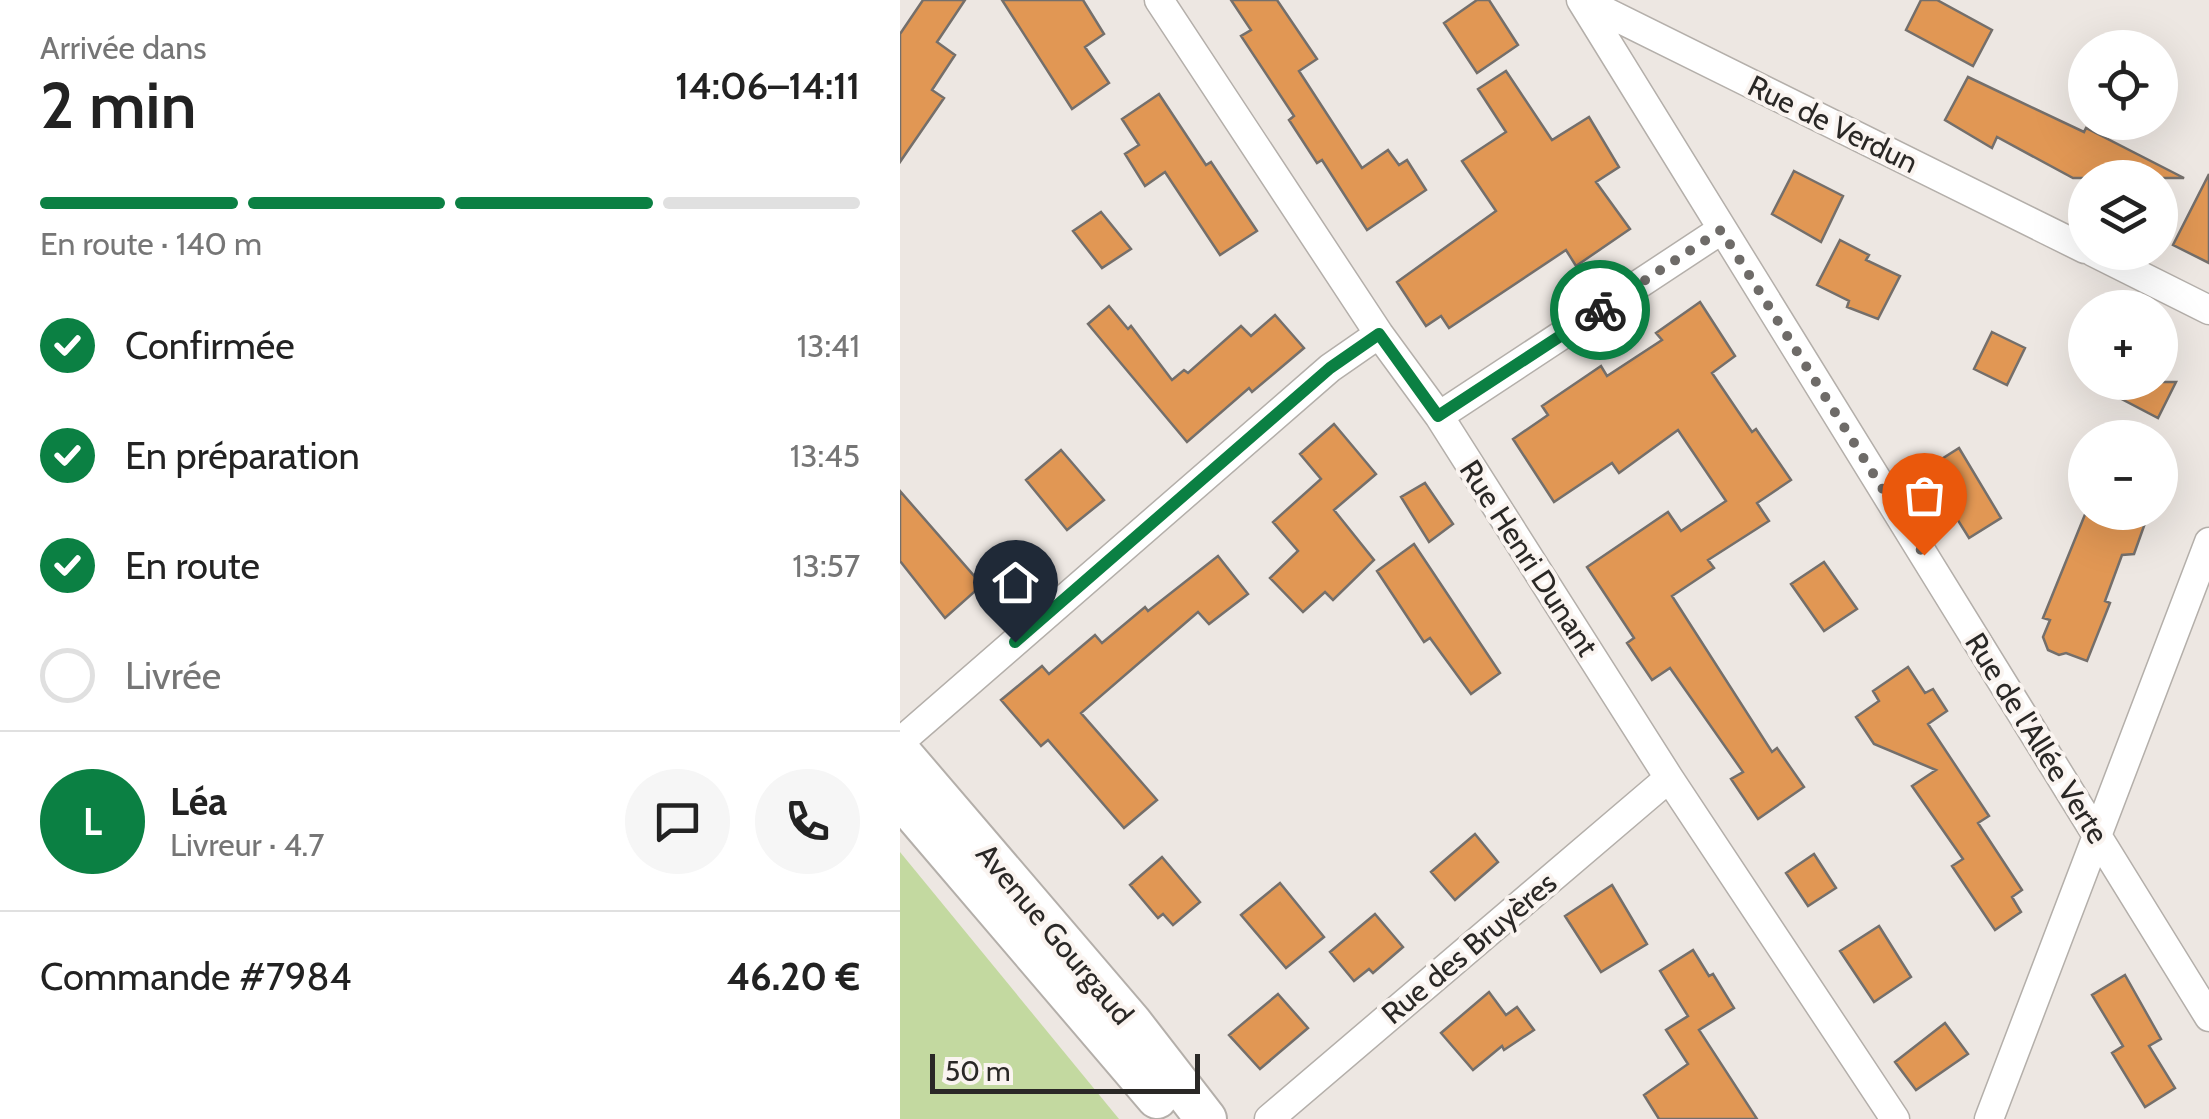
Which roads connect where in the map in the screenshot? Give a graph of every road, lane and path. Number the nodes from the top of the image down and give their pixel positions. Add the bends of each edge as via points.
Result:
1 (1159, 0) edge
2 (1581, 0) edge
3 (1721, 230) junction
4 (2068, 241) edge
5 (2128, 270) edge
6 (2209, 310) edge
7 (1379, 334) junction
8 (1438, 416) junction
9 (2209, 542) edge
10 (900, 742) edge
11 (900, 752) edge
12 (1669, 778) junction
13 (900, 796) edge
14 (2098, 834) junction
15 (2209, 1017) edge
16 (1174, 1119) edge
17 (1206, 1119) edge
18 (1269, 1119) edge
19 (1895, 1119) edge
20 (1989, 1119) edge

1 - 7 street, Rue Henri Dunant
2 - 3 street, Rue de l'Allée Verte
2 - 4 street, Rue de Verdun
3 - 8 street
3 - 14 street, Rue de l'Allée Verte
5 - 6 street
7 - 8 street, Rue Henri Dunant
7 - 10 street via 1330,368
8 - 12 street, Rue Henri Dunant
9 - 14 street
11 - 17 main road, Avenue Gourgaud
12 - 18 street, Rue des Bruyères
12 - 19 street, Rue Henri Dunant
13 - 16 main road, Avenue Gourgaud
14 - 15 street, Rue de l'Allée Verte
14 - 20 street

